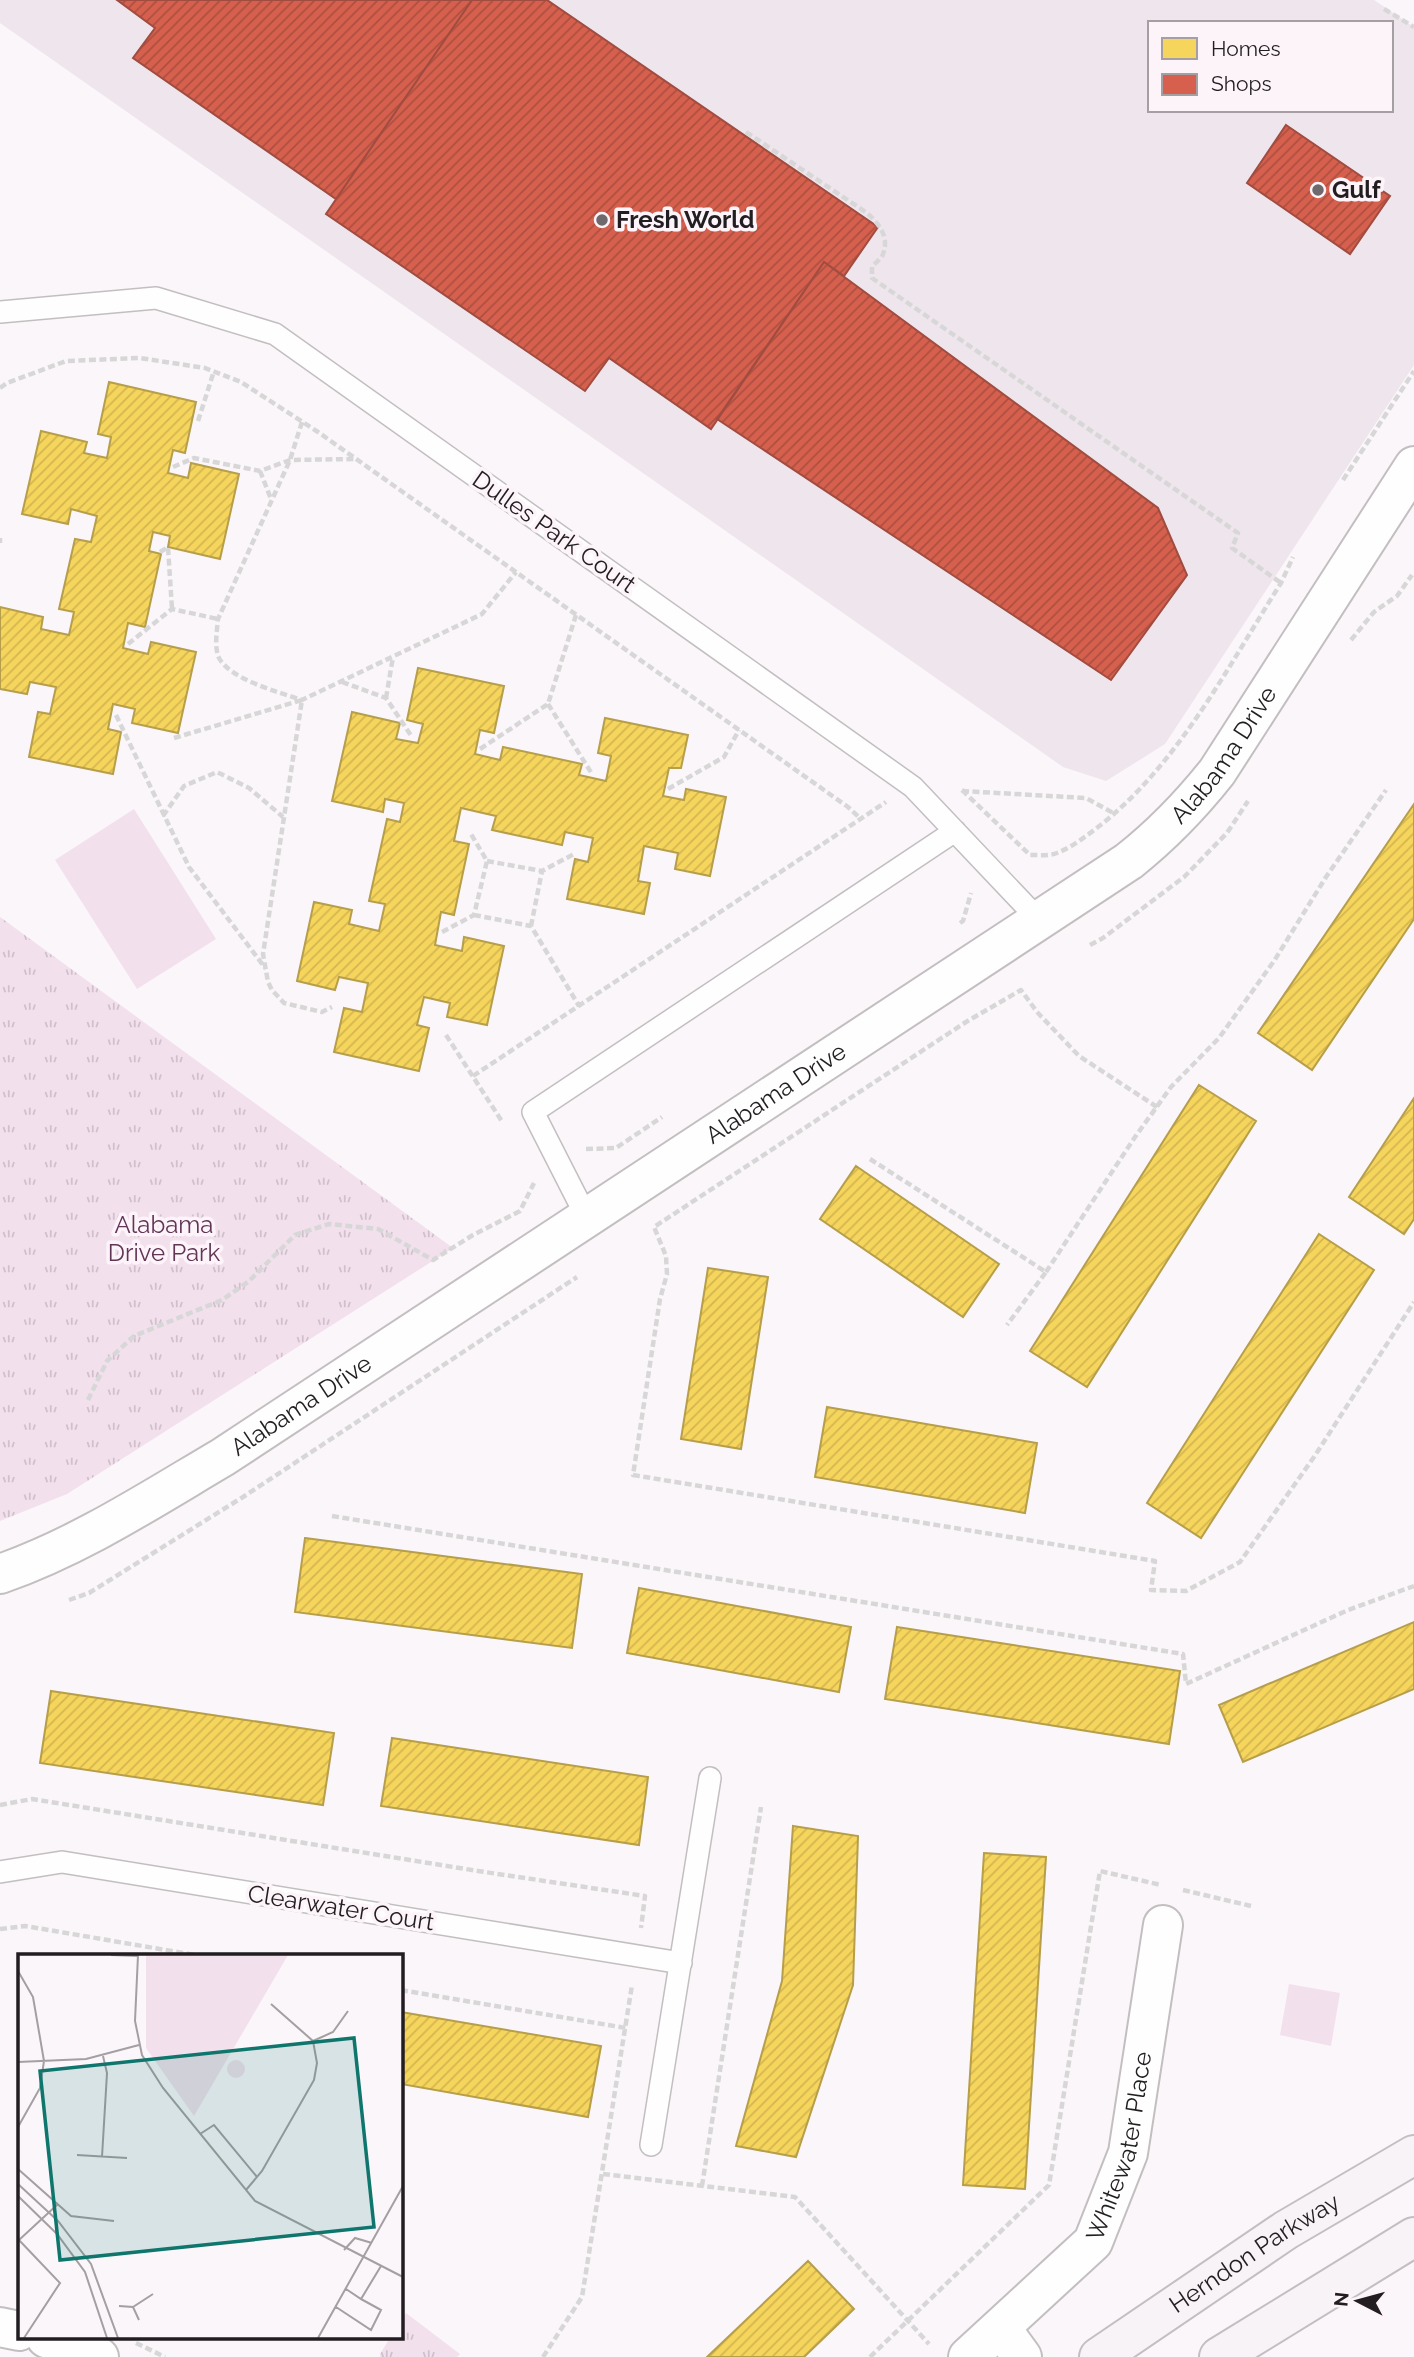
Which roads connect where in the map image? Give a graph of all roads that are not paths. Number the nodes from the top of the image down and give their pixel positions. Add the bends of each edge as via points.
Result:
1 (0, 312) edge
2 (1414, 466) edge
3 (956, 831) junction
4 (1039, 920) junction
5 (587, 1218) junction
6 (0, 1574) edge
7 (710, 1778) dead end
8 (0, 1872) edge
9 (1163, 1925) dead end
10 (681, 1964) junction
11 (651, 2145) dead end
12 (1414, 2155) edge
13 (1414, 2237) edge
14 (0, 2327) edge
15 (18, 2331) edge
16 (52, 2340) edge
17 (1011, 2342) edge
18 (99, 2357) edge
19 (968, 2357) edge
20 (1099, 2357) edge
21 (1219, 2357) edge

1 - 3 lane, Dulles Park Court via 156,298 275,334 913,788
2 - 4 street, Alabama Drive via 1217,772 1191,805 1129,861
3 - 4 lane, Dulles Park Court
3 - 5 lane via 533,1112
4 - 5 street, Alabama Drive
5 - 6 street, Alabama Drive via 223,1457 103,1528
7 - 10 lane
8 - 10 lane, Clearwater Court via 62,1862
9 - 17 street, Whitewater Place via 1128,2153 1093,2242
10 - 11 lane
12 - 20 main road, Herndon Parkway via 1266,2242
13 - 21 main road
14 - 15 street
16 - 18 street
17 - 19 street, Whitewater Place

